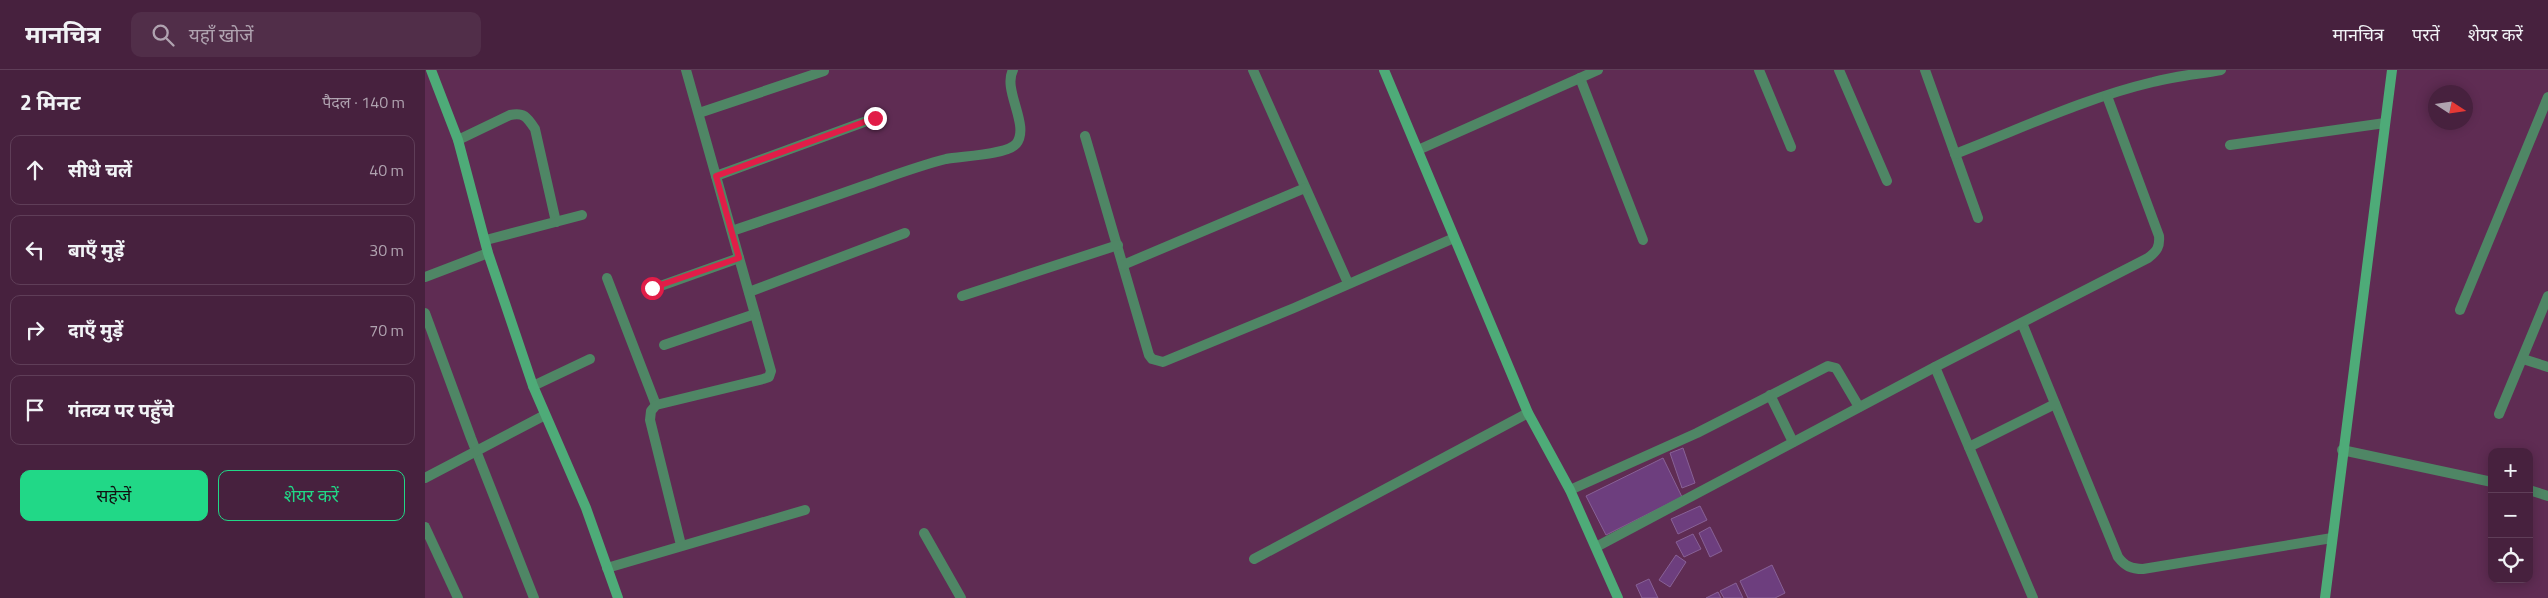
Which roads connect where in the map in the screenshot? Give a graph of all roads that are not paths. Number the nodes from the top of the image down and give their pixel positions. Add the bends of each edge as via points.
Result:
1 (431, 70) edge
2 (686, 70) edge
3 (1253, 70) edge
4 (1384, 70) edge
5 (1598, 70) edge
6 (1759, 70) edge
7 (1839, 70) edge
8 (1925, 70) edge
9 (2221, 70) edge
10 (2392, 70) edge
11 (824, 71) edge
12 (1011, 72) edge
13 (1580, 78) junction
14 (2107, 96) junction
15 (2548, 96) edge
16 (699, 113) junction
17 (875, 118) dead end
18 (2385, 123) junction
19 (1085, 136) dead end
20 (458, 140) junction
21 (2230, 145) dead end
22 (1791, 147) dead end
23 (1418, 150) junction
24 (1955, 154) junction
25 (716, 176) junction
26 (1887, 181) dead end
27 (1305, 188) junction
28 (582, 215) dead end
29 (1978, 218) dead end
30 (557, 222) junction
31 (732, 232) junction
32 (905, 233) dead end
33 (1453, 238) junction
34 (486, 240) junction
35 (1643, 240) dead end
36 (1117, 245) junction
37 (489, 253) junction
38 (739, 258) junction
39 (1123, 265) junction
40 (425, 278) edge
41 (607, 278) dead end
42 (1348, 283) junction
43 (652, 288) dead end
44 (749, 292) junction
45 (962, 296) dead end
46 (2548, 296) edge
47 (2460, 310) dead end
48 (425, 313) edge
49 (755, 314) junction
50 (2022, 323) junction
51 (664, 345) dead end
52 (590, 359) dead end
53 (2523, 359) junction
54 (1935, 367) junction
55 (2548, 367) edge
56 (533, 386) junction
57 (1770, 395) junction
58 (2055, 404) junction
59 (656, 405) junction
60 (1859, 407) junction
61 (1528, 413) junction
62 (545, 414) junction
63 (2499, 414) dead end
64 (1793, 442) junction
65 (1969, 447) junction
66 (2342, 450) junction
67 (476, 452) junction
68 (425, 478) edge
69 (2488, 481) edge
70 (1570, 490) junction
71 (2533, 491) edge
72 (2548, 496) edge
73 (805, 510) dead end
74 (425, 527) edge
75 (924, 533) dead end
76 (2332, 538) junction
77 (681, 545) junction
78 (1595, 548) junction
79 (1254, 559) dead end
80 (607, 568) junction
81 (458, 598) edge
82 (534, 598) edge
83 (618, 598) edge
84 (961, 598) edge
85 (1618, 598) edge
86 (2033, 598) edge
87 (2325, 598) edge

1 - 20 street
2 - 16 street
3 - 27 street
4 - 23 street
5 - 13 street
6 - 22 street
7 - 26 street
8 - 24 street
9 - 14 street via 2153,82
10 - 18 street
11 - 16 street
12 - 31 street via 1020,134 1016,144 1007,150 920,167
13 - 23 street
13 - 35 street
14 - 24 street
14 - 50 street via 2160,244 2157,252 2148,258
15 - 47 street
16 - 25 street
17 - 25 street
18 - 21 street
18 - 66 street
19 - 36 street
20 - 30 street via 510,115 519,113 527,116 535,128
20 - 34 street
23 - 33 street
24 - 29 street
25 - 31 street
27 - 39 street
27 - 42 street
28 - 30 street
30 - 34 street
31 - 38 street
32 - 44 street
33 - 42 street
33 - 61 street
34 - 37 street
36 - 39 street
36 - 45 street
37 - 40 street
37 - 56 street
38 - 43 street
38 - 44 street
39 - 42 street via 1149,355 1163,362
41 - 59 street
44 - 49 street
46 - 53 street
48 - 67 street
49 - 51 street
49 - 59 street via 770,363 769,376
50 - 54 street
50 - 58 street
52 - 56 street
53 - 55 street
53 - 63 street
54 - 60 street
54 - 65 street
56 - 62 street
57 - 60 street via 1832,366
57 - 64 street
57 - 70 street via 1697,433
58 - 65 street
58 - 76 street via 2124,565 2143,569
59 - 77 street via 650,420
60 - 64 street
61 - 70 street
61 - 79 street
62 - 67 street
62 - 80 street via 586,508
64 - 78 street
65 - 86 street
66 - 69 street
66 - 76 street
67 - 68 street
67 - 82 street
70 - 78 street
71 - 72 street
73 - 77 street
74 - 81 street
75 - 84 street
76 - 87 street
77 - 80 street
78 - 85 street
80 - 83 street

